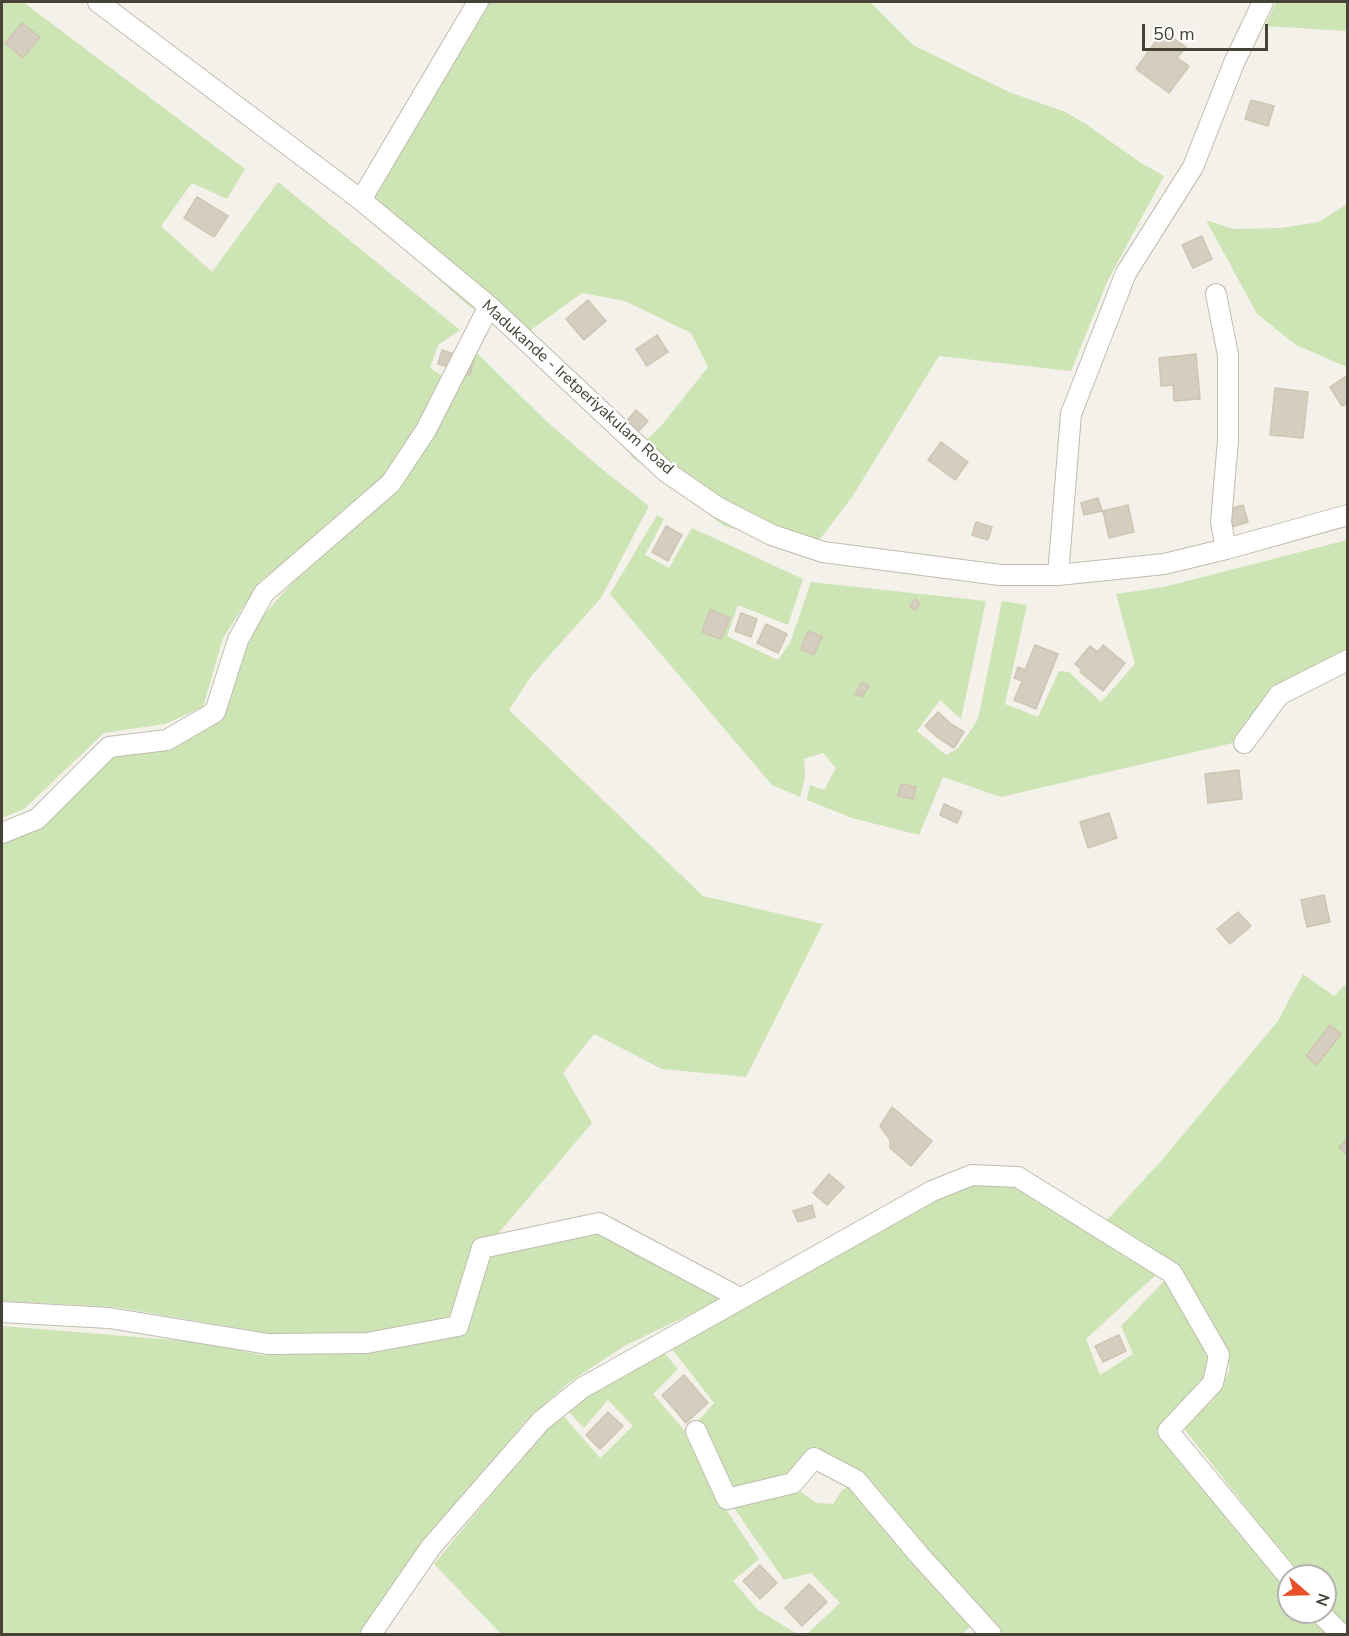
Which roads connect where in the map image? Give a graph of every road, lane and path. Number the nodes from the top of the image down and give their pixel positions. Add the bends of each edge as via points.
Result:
1 (98, 2) edge
2 (478, 2) edge
3 (1263, 2) edge
4 (361, 200) junction
5 (1216, 294) dead end
6 (489, 306) junction
7 (1347, 515) edge
8 (1226, 549) junction
9 (1058, 575) junction
10 (1347, 660) edge
11 (1244, 743) dead end
12 (2, 832) edge
13 (740, 1298) junction
14 (2, 1312) edge
15 (696, 1431) dead end
16 (1278, 1564) edge
17 (1330, 1624) edge
18 (983, 1631) edge
19 (371, 1635) edge
20 (1341, 1635) edge

1 - 4 street, Madukande - Iretperiyakulam Road
2 - 4 street
3 - 9 street via 1193,167 1126,273 1071,414
4 - 6 street, Madukande - Iretperiyakulam Road
5 - 8 street via 1228,355 1228,441 1221,522
6 - 9 street, Madukande - Iretperiyakulam Road via 665,471 719,508 772,535 823,552 1000,575
6 - 12 street via 426,430 391,483 264,593 238,640 215,712 167,740 109,747 37,819
7 - 8 street, Madukande - Iretperiyakulam Road
8 - 9 street, Madukande - Iretperiyakulam Road via 1164,564
10 - 11 street via 1279,695
13 - 14 street via 599,1223 482,1248 458,1326 367,1342 268,1344 110,1318
13 - 16 street via 932,1191 972,1175 1018,1177 1172,1273 1219,1355 1213,1383 1168,1431
13 - 19 street via 582,1388 542,1421 431,1547
15 - 18 street via 727,1499 793,1483 814,1458 856,1480
17 - 20 street

